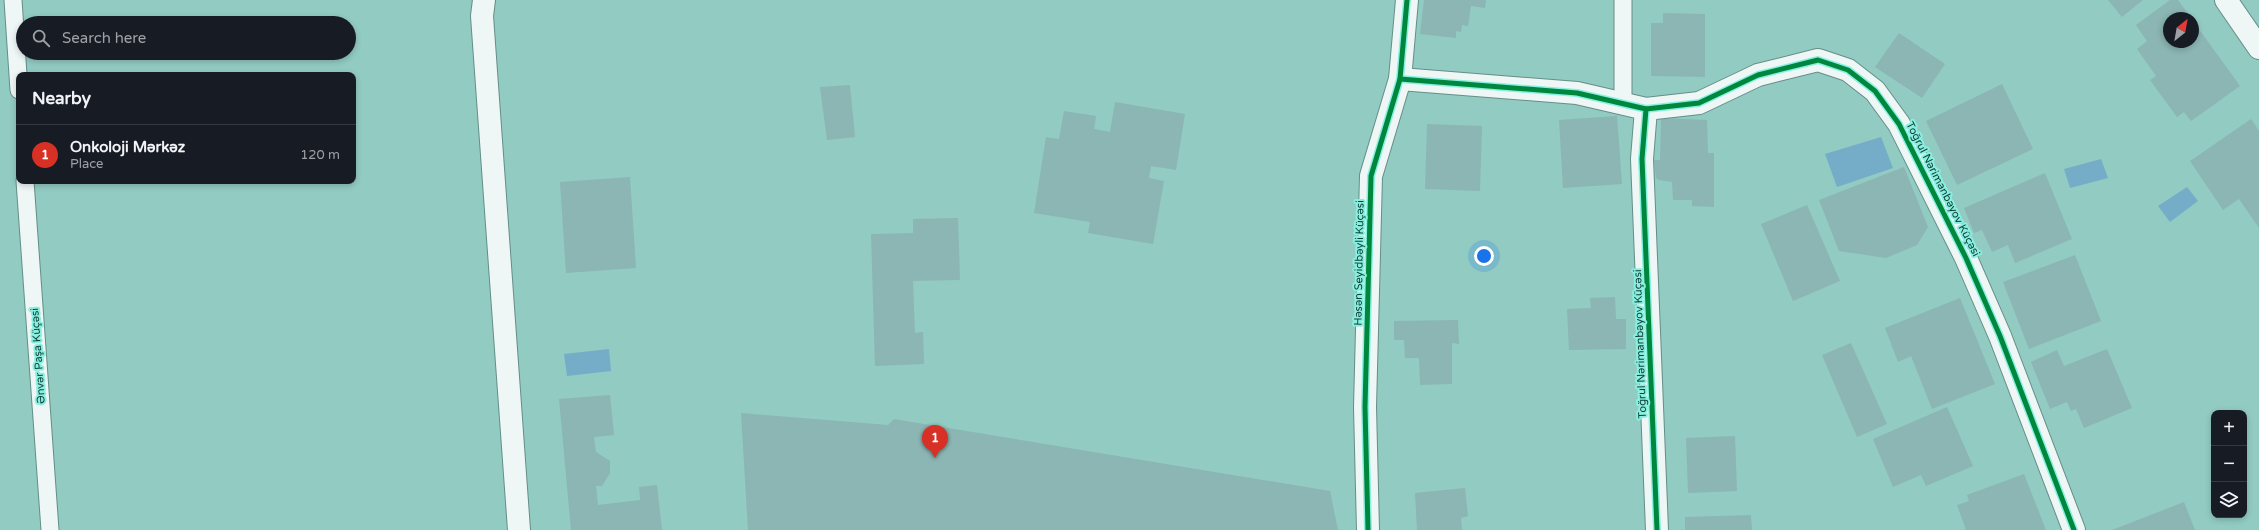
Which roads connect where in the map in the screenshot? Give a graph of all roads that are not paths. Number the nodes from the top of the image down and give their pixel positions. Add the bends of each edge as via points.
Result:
1 (13, 0) edge
2 (484, 0) edge
3 (1407, 0) edge
4 (1623, 0) edge
5 (2226, 0) edge
6 (16, 45) edge
7 (2259, 48) edge
8 (17, 60) edge
9 (18, 72) edge
10 (1400, 79) junction
11 (1623, 103) junction
12 (1646, 109) junction
13 (25, 184) edge
14 (50, 530) edge
15 (519, 530) edge
16 (1368, 530) edge
17 (1657, 530) edge
18 (2074, 530) edge

1 - 6 lane
2 - 15 street via 482,16
3 - 10 street, Həsən Seyidbəyli Küçəsi
4 - 11 lane
5 - 7 street
8 - 9 lane
10 - 11 street, Toğrul Nərimanbəyov Küçəsi via 1577,92
10 - 16 street, Həsən Seyidbəyli Küçəsi via 1371,176 1365,407
11 - 12 street, Toğrul Nərimanbəyov Küçəsi
12 - 17 street, Toğrul Nərimanbəyov Küçəsi via 1642,159
12 - 18 street, Toğrul Nərimanbəyov Küçəsi via 1699,103 1758,75 1818,60 1848,70 1875,91 1899,124 1966,258 2000,336
13 - 14 lane, Ənvər Paşa Küçəsi

